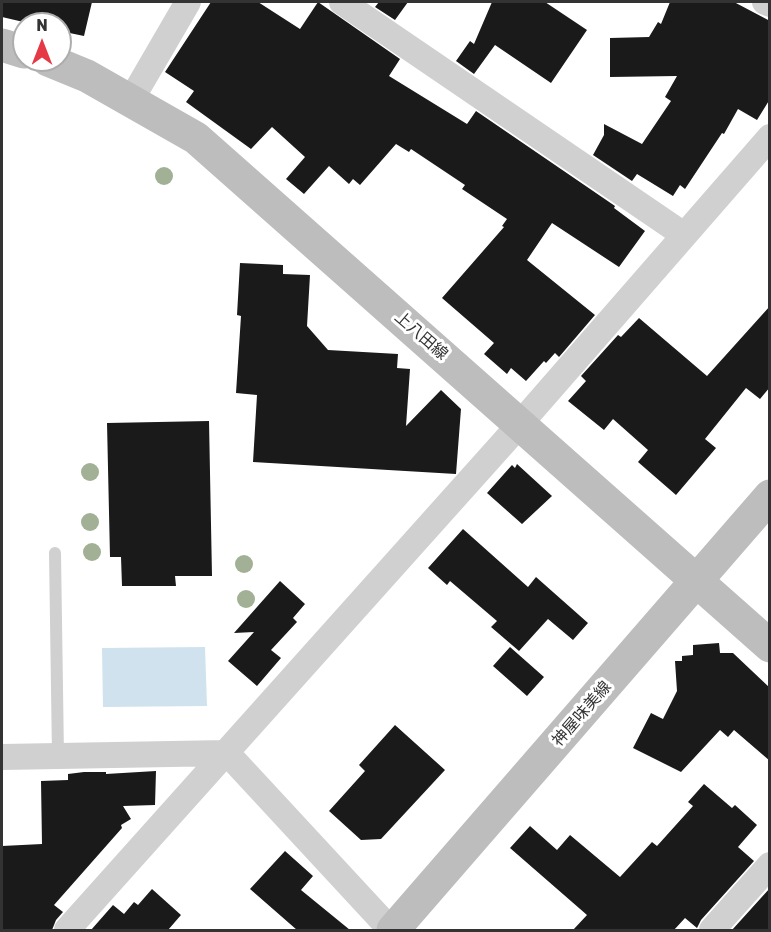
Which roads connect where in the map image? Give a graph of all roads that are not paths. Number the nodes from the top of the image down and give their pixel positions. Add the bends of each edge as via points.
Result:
1 (188, 2) edge
2 (342, 2) edge
3 (765, 2) edge
4 (770, 4) edge
5 (72, 70) edge
6 (131, 100) junction
7 (770, 137) edge
8 (684, 235) junction
9 (520, 424) junction
10 (770, 496) edge
11 (56, 553) dead end
12 (697, 583) junction
13 (770, 646) edge
14 (227, 753) junction
15 (58, 756) junction
16 (2, 757) edge
17 (770, 866) edge
18 (68, 930) edge
19 (392, 930) edge
20 (712, 930) edge

1 - 6 street
2 - 8 street
3 - 4 street
5 - 6 street, 上八田線
6 - 9 street, 上八田線 via 196,138
7 - 8 street
8 - 9 street
9 - 12 street, 上八田線
9 - 14 street
10 - 12 street, 神屋味美線
11 - 15 lane
12 - 13 street, 上八田線
12 - 19 street, 神屋味美線
14 - 15 street
14 - 18 street
14 - 19 street
15 - 16 street
17 - 20 street

